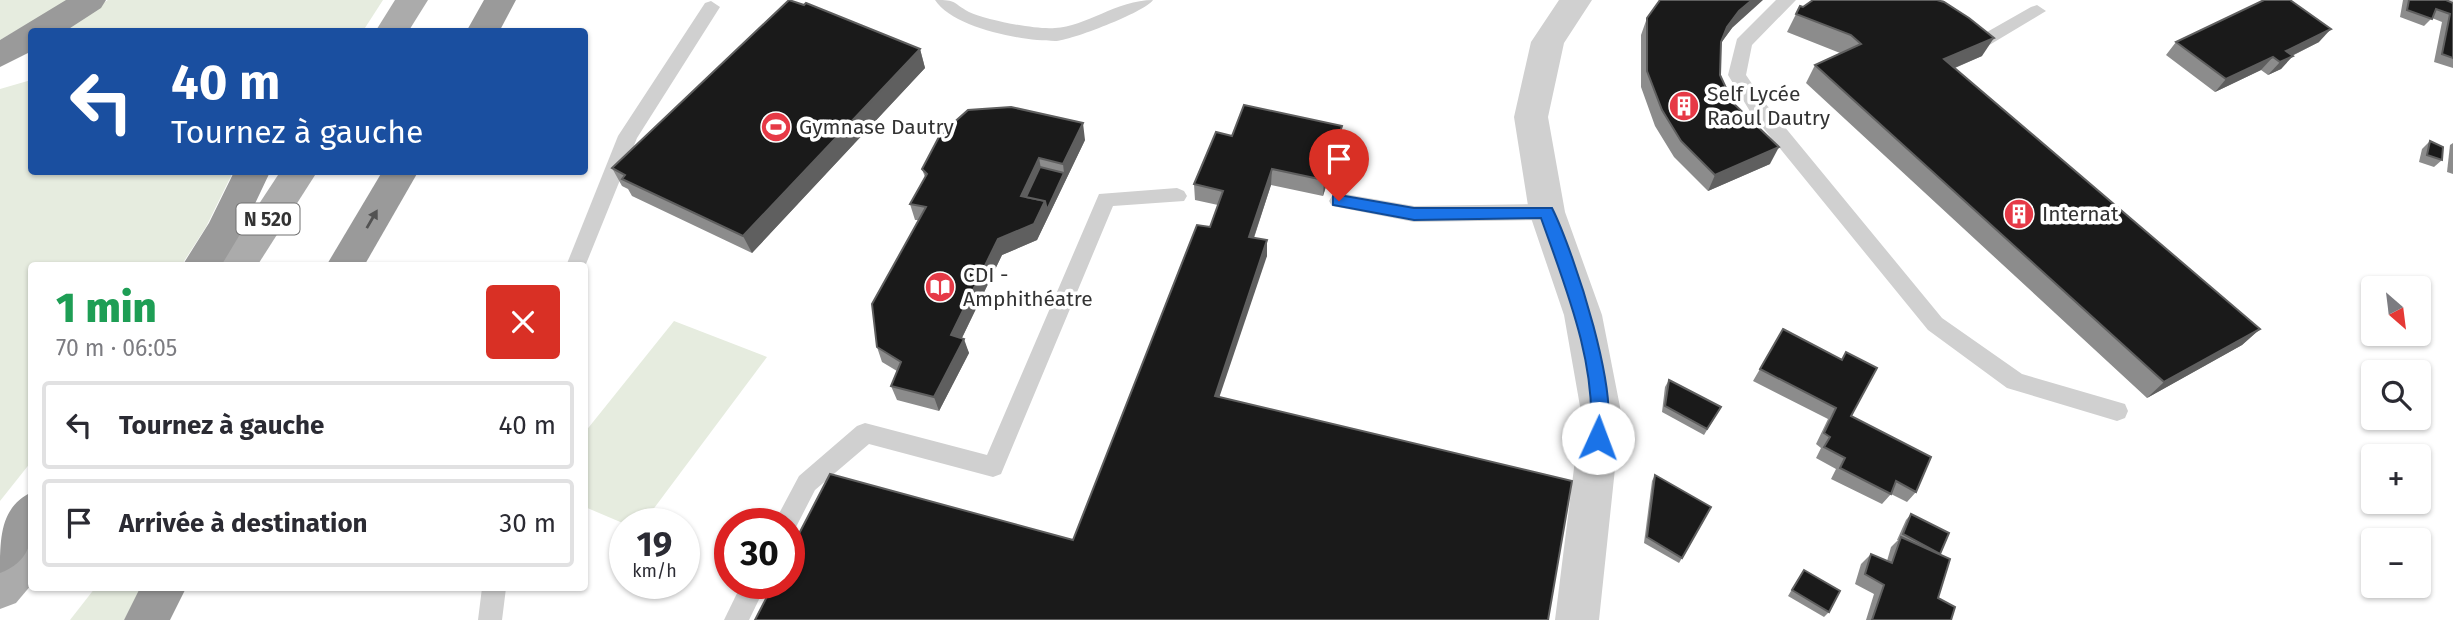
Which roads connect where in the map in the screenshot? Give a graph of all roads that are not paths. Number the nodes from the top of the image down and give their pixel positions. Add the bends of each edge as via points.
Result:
1 (90, 0) edge
2 (412, 0) edge
3 (500, 0) edge
4 (944, 0) edge
5 (1144, 0) edge
6 (1576, 0) edge
7 (1787, 0) edge
8 (1931, 0) edge
9 (2448, 0) edge
10 (2453, 2) edge
11 (711, 8) dead end
12 (2037, 11) dead end
13 (45, 28) edge
14 (394, 28) edge
15 (484, 28) edge
16 (28, 38) edge
17 (0, 55) edge
18 (28, 70) edge
19 (0, 80) edge
20 (251, 175) edge
21 (297, 175) edge
22 (398, 175) edge
23 (1177, 197) dead end
24 (1339, 201) dead end
25 (1546, 212) junction
26 (204, 262) edge
27 (240, 262) edge
28 (347, 262) edge
29 (578, 262) edge
30 (2116, 411) dead end
31 (794, 508) edge
32 (28, 516) edge
33 (0, 553) edge
34 (28, 556) edge
35 (0, 588) edge
36 (162, 591) edge
37 (494, 591) edge
38 (747, 599) edge
39 (146, 620) edge
40 (490, 620) edge
41 (736, 620) edge
42 (1577, 620) edge

1 - 13 highway
2 - 14 main road
3 - 15 highway
4 - 5 lane via 963,16 985,23 1056,35 1134,8
6 - 25 street via 1548,42 1531,117
7 - 30 lane via 1743,43 1737,75 1758,108 1935,324 2015,381
8 - 12 lane via 1986,41
9 - 10 street
11 - 29 lane via 628,136
16 - 17 highway
18 - 19 highway
20 - 26 highway
21 - 27 main road, N 520
28 -> 22 highway
23 - 31 lane via 1106,199 993,467 865,433 807,483
24 - 25 lane via 1414,214
25 - 42 street via 1583,314 1601,412
32 - 33 highway
34 - 35 main road
36 - 39 highway
37 - 40 lane
38 - 41 lane

